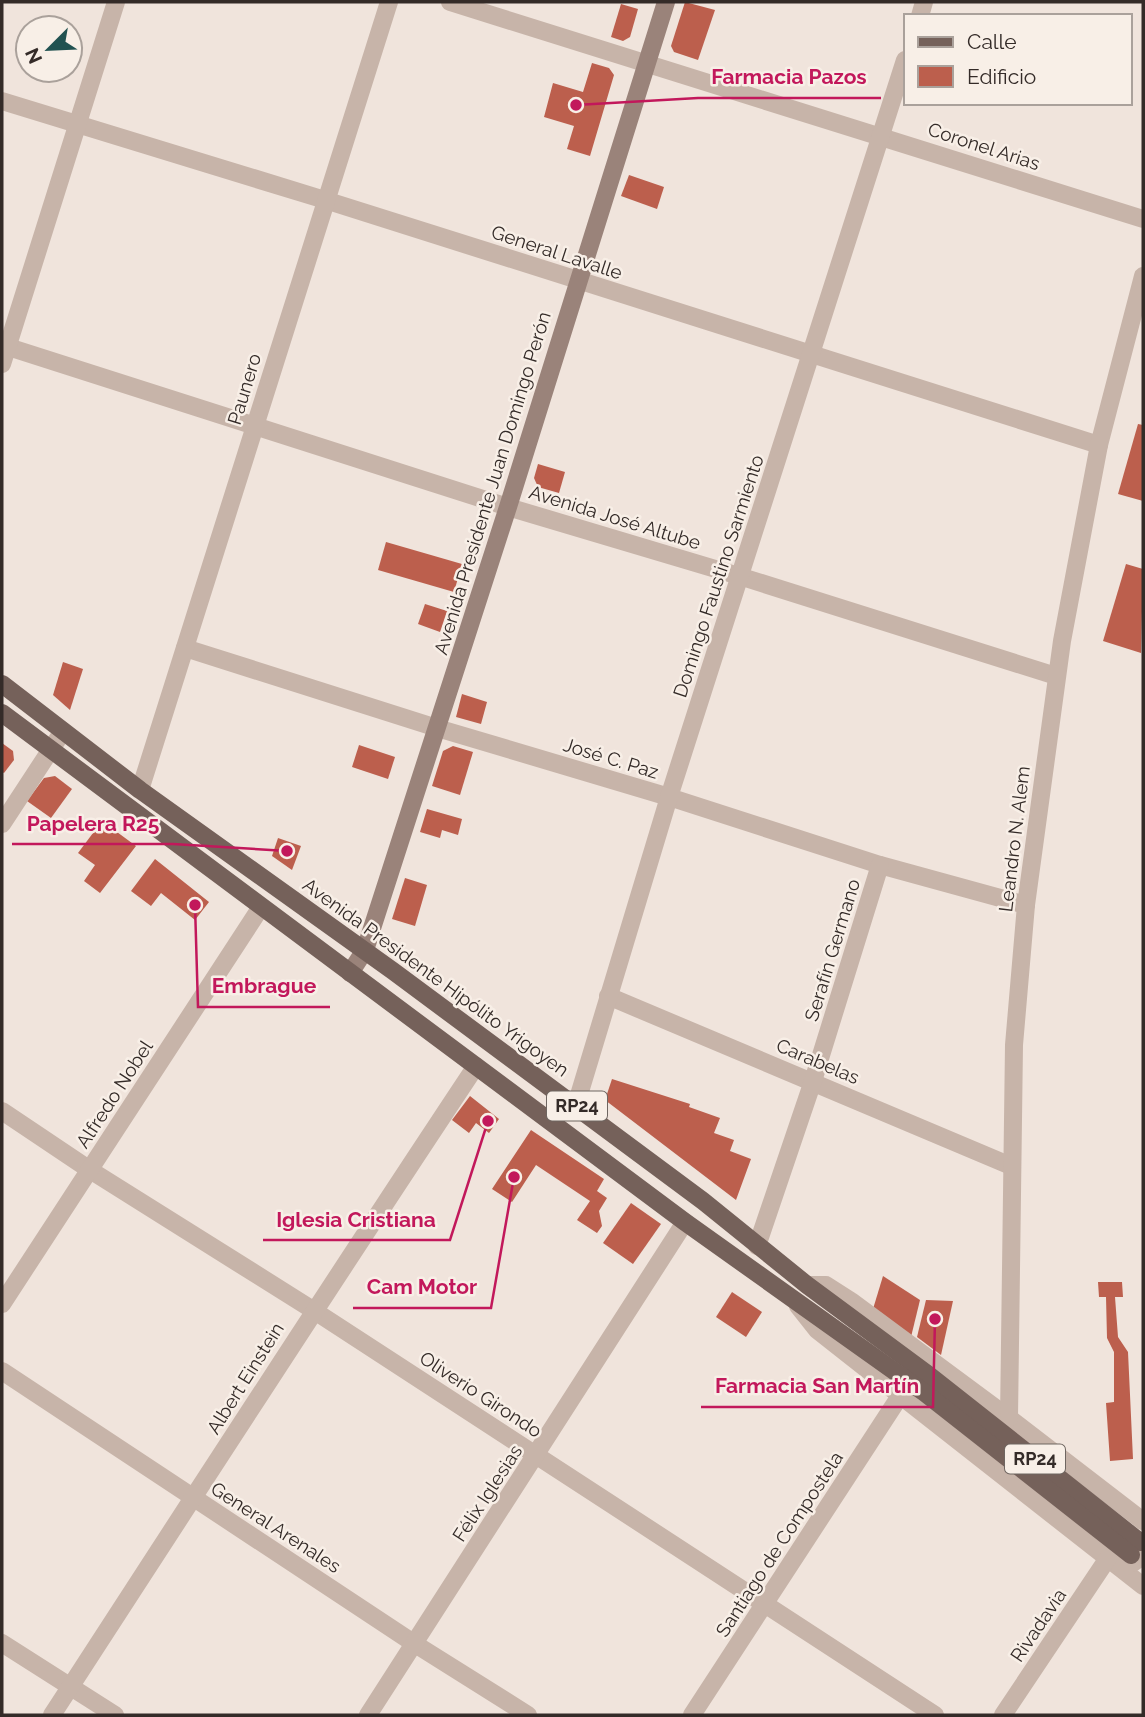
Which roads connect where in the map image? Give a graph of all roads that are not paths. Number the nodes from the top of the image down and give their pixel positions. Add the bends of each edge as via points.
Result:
1 (116, 2) edge
2 (389, 2) edge
3 (450, 2) edge
4 (666, 2) edge
5 (647, 62) junction
6 (904, 63) edge
7 (2, 101) edge
8 (75, 125) junction
9 (881, 136) junction
10 (325, 200) junction
11 (1143, 219) edge
12 (1143, 276) edge
13 (577, 281) junction
14 (4, 352) edge
15 (811, 355) junction
16 (254, 426) junction
17 (1099, 445) junction
18 (508, 507) junction
19 (739, 576) junction
20 (185, 648) junction
21 (1056, 676) junction
22 (2, 684) edge
23 (2, 713) edge
24 (437, 728) junction
25 (63, 731) junction
26 (50, 748) junction
27 (140, 790) junction
28 (669, 797) junction
29 (2, 824) edge
30 (880, 865) junction
31 (1026, 905) junction
32 (261, 907) junction
33 (365, 950) junction
34 (350, 974) junction
35 (608, 996) junction
36 (476, 1066) junction
37 (813, 1081) junction
38 (576, 1105) junction
39 (2, 1111) edge
40 (1011, 1166) junction
41 (90, 1170) junction
42 (685, 1222) junction
43 (757, 1246) junction
44 (807, 1286) junction
45 (793, 1300) junction
46 (2, 1304) edge
47 (313, 1310) junction
48 (2, 1371) edge
49 (900, 1396) junction
50 (1009, 1418) junction
51 (536, 1455) junction
52 (194, 1498) junction
53 (1143, 1521) edge
54 (1127, 1555) edge
55 (1143, 1586) edge
56 (765, 1604) junction
57 (2, 1643) edge
58 (415, 1644) junction
59 (71, 1686) junction
60 (52, 1715) edge
61 (115, 1715) edge
62 (368, 1715) edge
63 (528, 1715) edge
64 (692, 1715) edge
65 (935, 1715) edge
66 (1003, 1715) edge

1 - 8 street
2 - 10 street, Paunero
3 - 5 street, Coronel Arias
4 - 5 main road, Avenida Presidente Juan Domingo Perón
5 - 9 street, Coronel Arias
5 - 13 main road, Avenida Presidente Juan Domingo Perón
6 - 9 street, Domingo Faustino Sarmiento
7 - 8 street, General Lavalle
8 - 10 street, General Lavalle
8 - 14 street
9 - 11 street, Coronel Arias
9 - 15 street, Domingo Faustino Sarmiento
10 - 13 street, General Lavalle
10 - 16 street, Paunero
12 - 17 street, Leandro N. Alem
13 - 15 street, General Lavalle
13 - 18 main road, Avenida Presidente Juan Domingo Perón
14 - 16 street, Avenida José Altube
15 - 17 street, General Lavalle
15 - 19 street, Domingo Faustino Sarmiento
16 - 18 street, Avenida José Altube
16 - 20 street, Paunero
17 - 21 street, Leandro N. Alem
18 - 19 street, Avenida José Altube
18 - 24 main road, Avenida Presidente Juan Domingo Perón
19 - 21 street, Avenida José Altube
19 - 28 street, Domingo Faustino Sarmiento
20 - 24 street, José C. Paz
20 - 27 street, Paunero
21 - 31 street, Leandro N. Alem
22 - 25 main road, Avenida Presidente Hipólito Yrigoyen / RP24
23 - 26 main road, Avenida Presidente Hipólito Yrigoyen / RP24
24 - 28 street, José C. Paz
24 - 33 main road, Avenida Presidente Juan Domingo Perón
25 - 26 street
25 - 27 main road, Avenida Presidente Hipólito Yrigoyen / RP24
26 - 29 street
26 - 32 main road, Avenida Presidente Hipólito Yrigoyen / RP24
27 - 33 main road, Avenida Presidente Hipólito Yrigoyen / RP24
28 - 30 street, José C. Paz
28 - 35 street, Domingo Faustino Sarmiento
30 - 31 street, José C. Paz
30 - 37 street, Serafín Germano
31 - 40 street, Leandro N. Alem via 1014,1045
32 - 34 main road, Avenida Presidente Hipólito Yrigoyen / RP24
32 - 41 street, Alfredo Nobel
33 - 34 main road, Avenida Presidente Juan Domingo Perón
33 - 38 main road, Avenida Presidente Hipólito Yrigoyen / RP24
34 - 36 main road, Avenida Presidente Hipólito Yrigoyen / RP24
35 - 37 street, Carabelas
35 - 38 street, Domingo Faustino Sarmiento
36 - 42 main road, Avenida Presidente Hipólito Yrigoyen / RP24
36 - 47 street, Albert Einstein
37 - 40 street, Carabelas
37 - 43 street, Serafín Germano
38 - 43 main road, Avenida Presidente Hipólito Yrigoyen / RP24
39 - 41 street, Oliverio Girondo
40 - 50 street, Leandro N. Alem
41 - 46 street, Alfredo Nobel
41 - 47 street, Oliverio Girondo
42 - 45 main road, Avenida Presidente Hipólito Yrigoyen / RP24
42 - 51 street, Félix Iglesias
43 - 44 main road, Avenida Presidente Hipólito Yrigoyen / RP24
44 - 50 street, Avenida Presidente Hipólito Yrigoyen via 827,1285
44 - 54 main road, Avenida Presidente Hipólito Yrigoyen / RP24 via 930,1376
45 - 49 street, Avenida Presidente Hipólito Yrigoyen via 817,1330
45 - 54 main road, Avenida Presidente Hipólito Yrigoyen / RP24 via 925,1393
47 - 51 street, Oliverio Girondo
47 - 52 street, Albert Einstein
48 - 52 street, General Arenales
49 - 54 street, Avenida Presidente Hipólito Yrigoyen
49 - 56 street, Santiago de Compostela
50 - 53 street, Avenida Presidente Hipólito Yrigoyen
51 - 56 street, Oliverio Girondo
51 - 58 street, Félix Iglesias
52 - 58 street, General Arenales
52 - 59 street, Albert Einstein
54 - 55 street, Avenida Presidente Hipólito Yrigoyen
54 - 66 street, Rivadavia
56 - 64 street, Santiago de Compostela
56 - 65 street, Oliverio Girondo
57 - 59 street
58 - 62 street, Félix Iglesias
58 - 63 street, General Arenales
59 - 60 street, Albert Einstein
59 - 61 street

